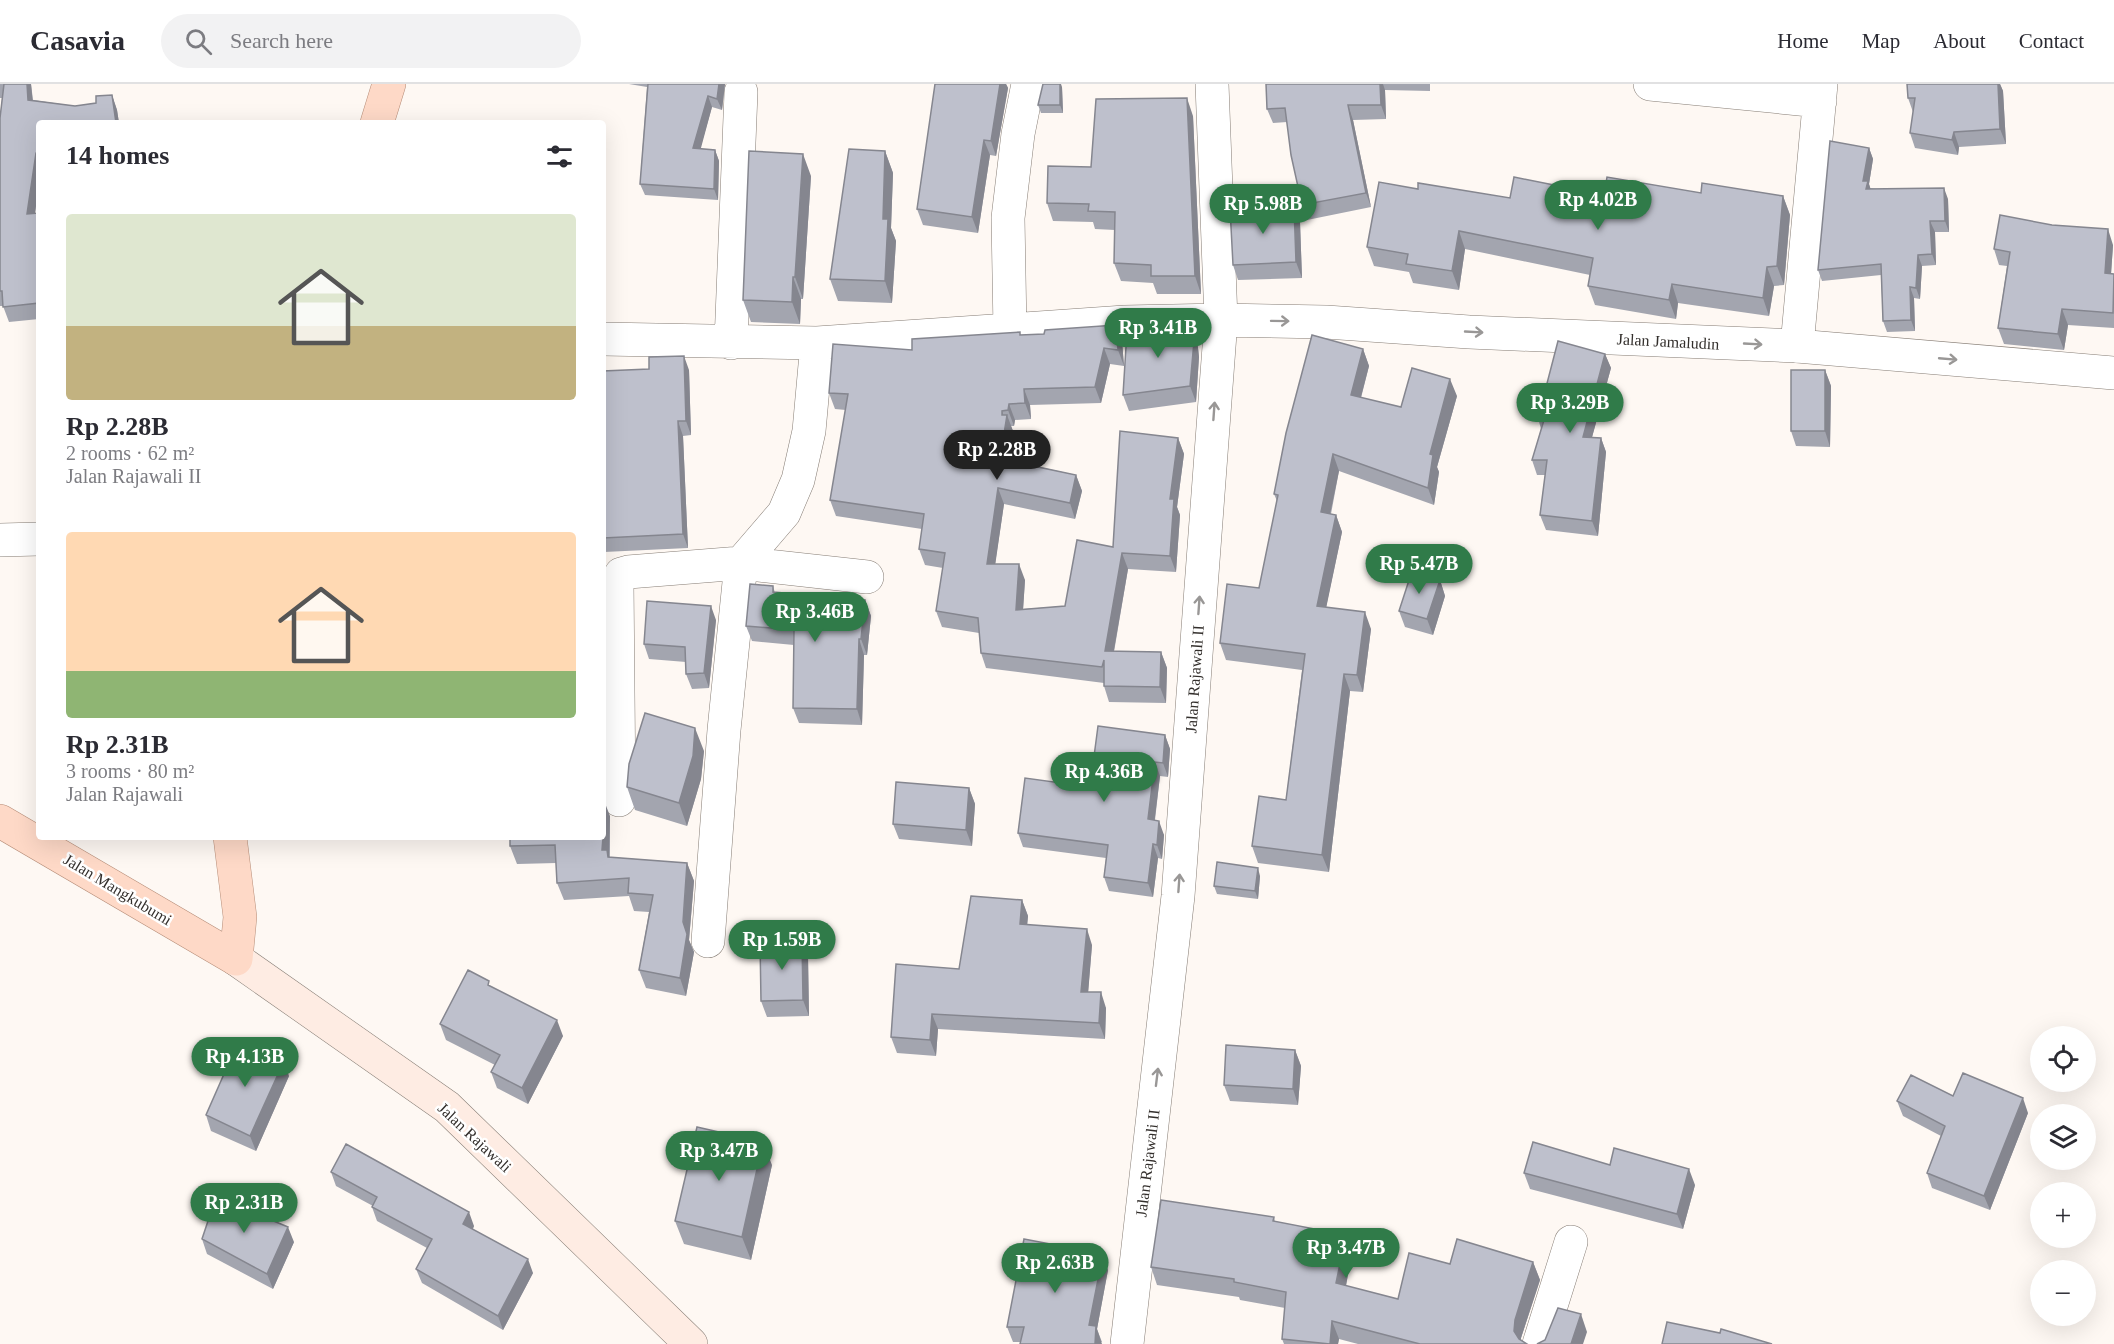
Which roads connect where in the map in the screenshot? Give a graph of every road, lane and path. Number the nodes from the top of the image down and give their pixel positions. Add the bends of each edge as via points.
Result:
1 (389, 84) edge
2 (1028, 84) edge
3 (1212, 84) edge
4 (1650, 84) edge
5 (741, 92) dead end
6 (1821, 93) edge
7 (378, 120) edge
8 (1221, 320) junction
9 (1010, 330) junction
10 (606, 339) edge
11 (730, 343) junction
12 (817, 343) junction
13 (1797, 346) junction
14 (2114, 373) edge
15 (36, 539) edge
16 (0, 540) edge
17 (741, 563) junction
18 (867, 577) dead end
19 (619, 800) dead end
20 (0, 821) edge
21 (36, 840) edge
22 (37, 840) edge
23 (230, 840) edge
24 (708, 941) dead end
25 (236, 959) junction
26 (1571, 1242) dead end
27 (691, 1344) edge
28 (1126, 1344) edge
29 (1539, 1344) edge

1 - 7 main road
2 - 9 street via 1017,134 1008,218
3 - 8 street, Jalan Rajawali II
4 - 6 street
5 - 11 street
6 - 13 street
8 - 9 street, Jalan Jamaludin
8 -> 13 street, Jalan Jamaludin
28 -> 8 street, Jalan Rajawali II via 1178,896
9 - 12 street, Jalan Jamaludin
10 - 11 street, Jalan Jamaludin
11 - 12 street, Jalan Jamaludin
12 - 17 street via 809,431 798,480 784,513
13 -> 14 street, Jalan Jamaludin
15 - 16 street
17 - 18 street
17 - 19 street via 621,574 617,582
17 - 24 street
20 - 21 main road, Jalan Mangkubumi
22 - 25 main road, Jalan Mangkubumi
23 - 25 main road via 240,917
25 - 27 main road, Jalan Rajawali via 447,1107
26 - 29 street

